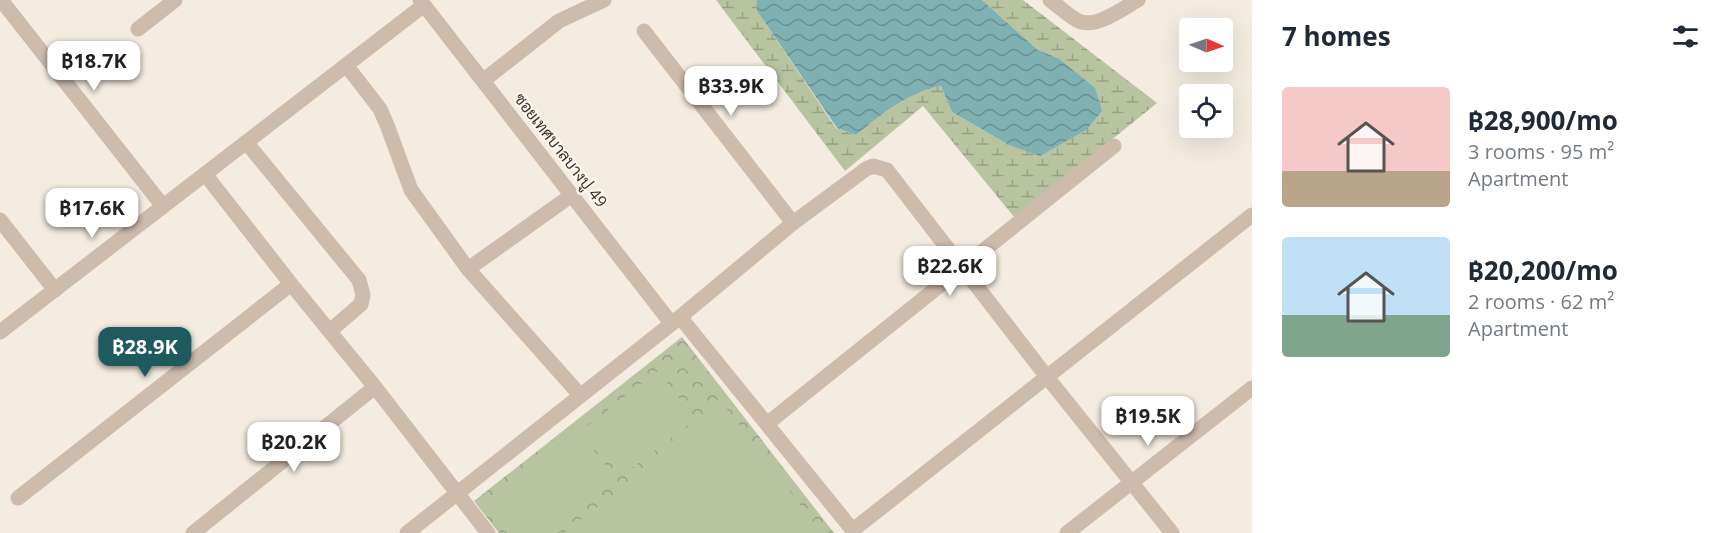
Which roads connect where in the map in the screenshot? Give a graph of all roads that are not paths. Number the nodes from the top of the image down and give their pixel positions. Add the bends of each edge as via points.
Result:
1 (1, 0) edge
2 (175, 0) edge
3 (604, 0) edge
4 (1050, 0) edge
5 (1138, 0) edge
6 (422, 3) edge
7 (138, 29) dead end
8 (644, 31) dead end
9 (346, 65) junction
10 (484, 80) junction
11 (246, 142) junction
12 (1114, 146) dead end
13 (205, 174) junction
14 (572, 195) junction
15 (162, 205) junction
16 (1252, 215) edge
17 (0, 220) edge
18 (793, 223) junction
19 (961, 267) junction
20 (468, 269) junction
21 (291, 284) junction
22 (55, 290) junction
23 (675, 320) junction
24 (330, 331) junction
25 (0, 333) edge
26 (1047, 376) junction
27 (375, 387) junction
28 (1252, 388) edge
29 (580, 395) junction
30 (768, 423) junction
31 (1131, 481) junction
32 (457, 493) junction
33 (18, 498) dead end
34 (854, 531) edge
35 (193, 533) edge
36 (407, 533) edge
37 (488, 533) edge
38 (1066, 533) edge
39 (1172, 533) edge

1 - 15 street
2 - 7 street
3 - 10 street via 559,21
4 - 5 street via 1075,19 1090,23
6 - 9 street
6 - 10 street, ซอยเทศบาลบางปู 49
8 - 18 street
9 - 11 street
9 - 20 street via 380,109 411,190
10 - 14 street, ซอยเทศบาลบางปู 49
11 - 13 street
11 - 24 street via 359,280 361,303
12 - 19 street
13 - 15 street
13 - 21 street
14 - 20 street
14 - 23 street, ซอยเทศบาลบางปู 49
15 - 22 street
16 - 26 street
17 - 22 street
18 - 19 street via 866,169 881,167
18 - 23 street
19 - 26 street
19 - 30 street
20 - 29 street
21 - 24 street
21 - 33 street
22 - 25 street
23 - 29 street
23 - 30 street, ซอยเทศบาลบางปู 49
24 - 27 street
26 - 31 street
26 - 34 street
27 - 32 street
27 - 35 street
28 - 31 street
29 - 32 street
30 - 34 street, ซอยเทศบาลบางปู 49
31 - 38 street
31 - 39 street
32 - 36 street
32 - 37 street

